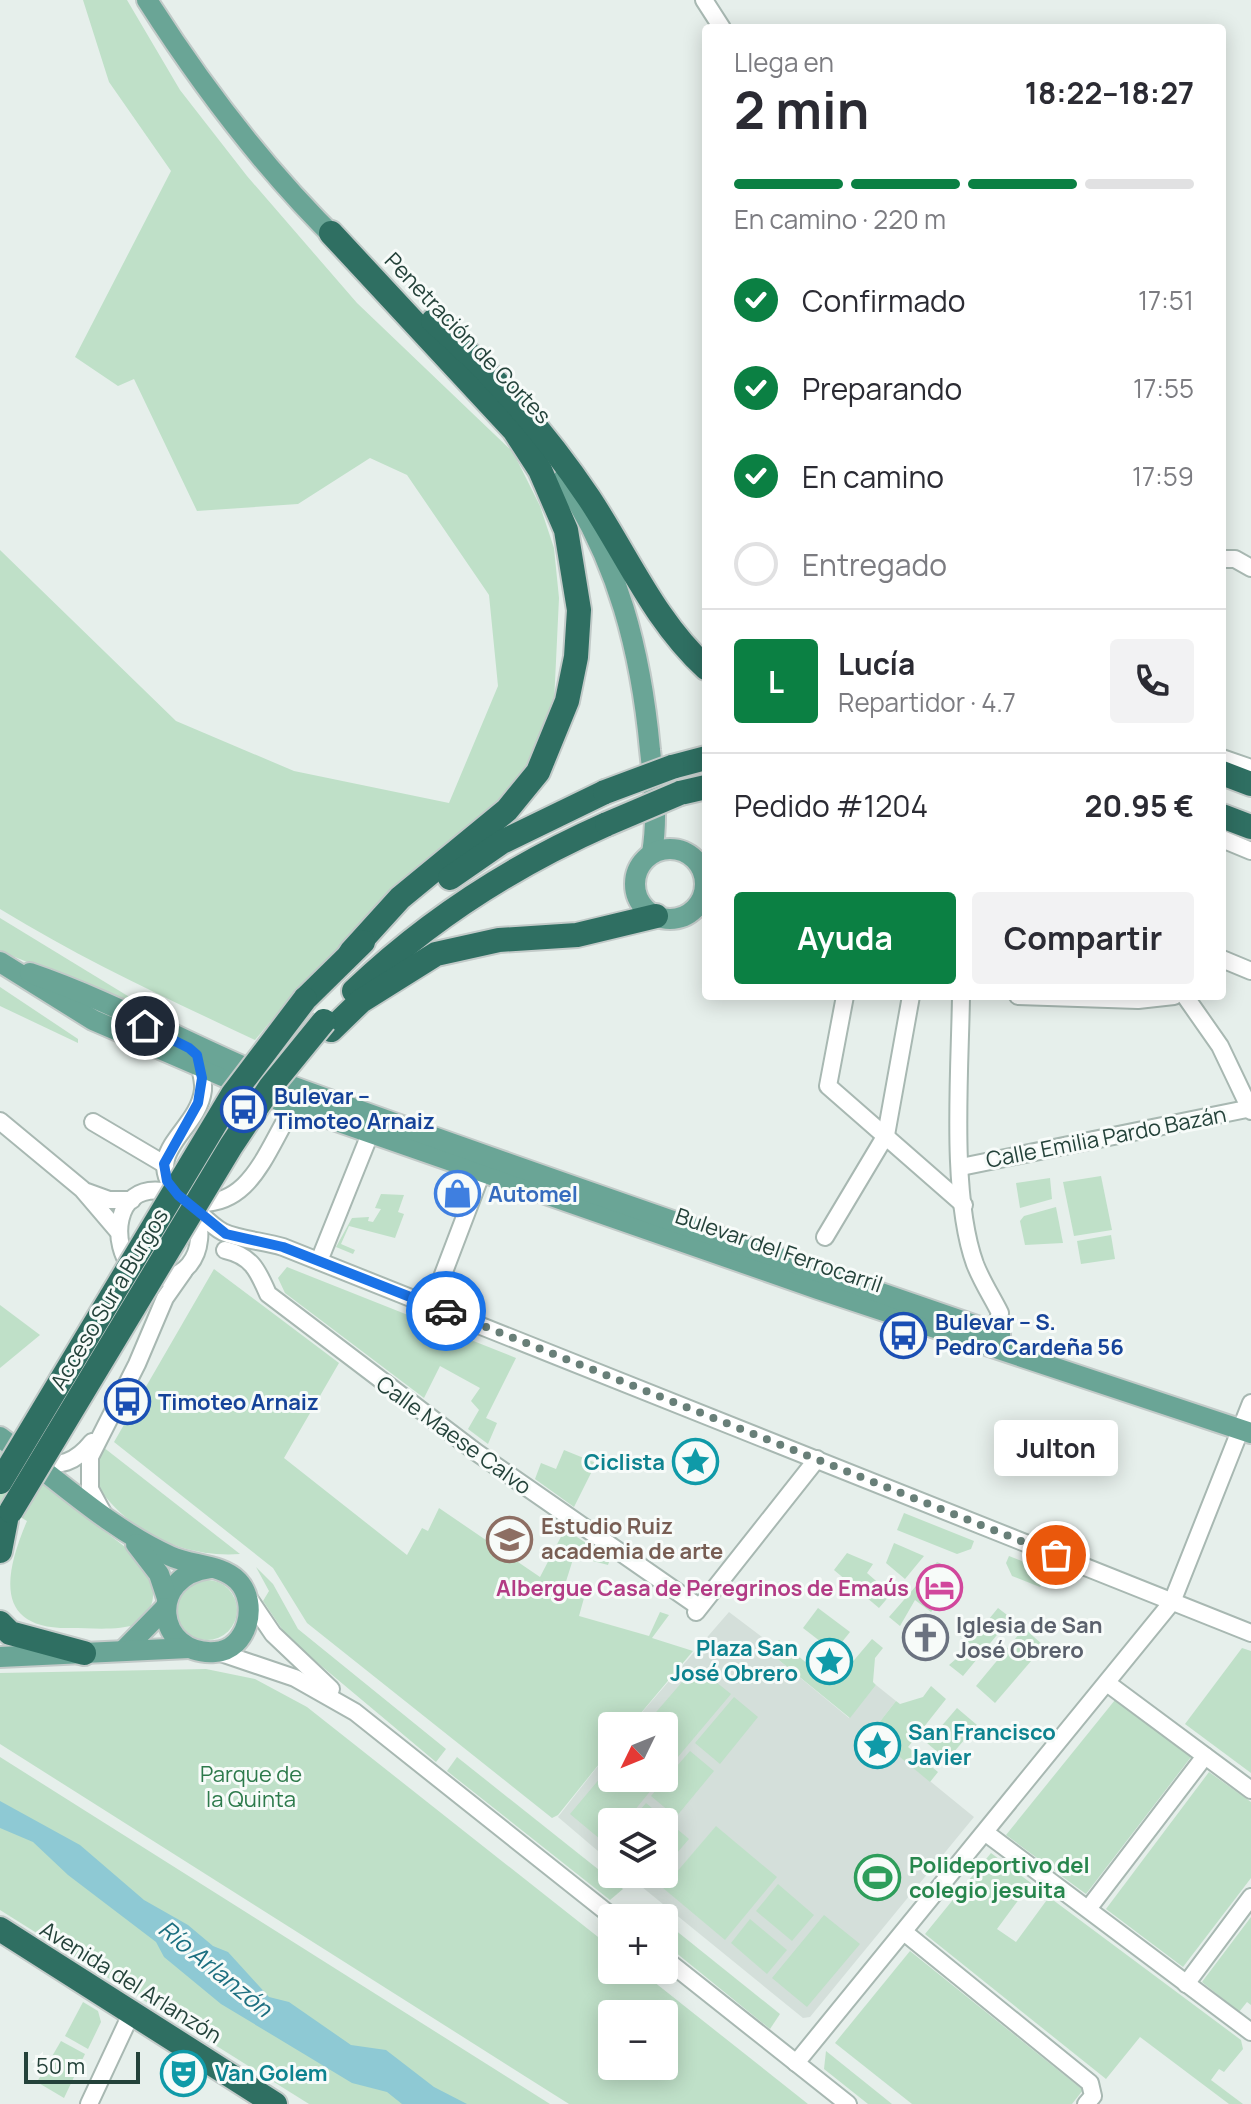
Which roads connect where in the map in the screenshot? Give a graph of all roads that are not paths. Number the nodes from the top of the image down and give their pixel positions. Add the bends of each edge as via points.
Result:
1 (147, 0) edge
2 (704, 0) edge
3 (719, 24) edge
4 (331, 233) junction
5 (1226, 559) edge
6 (1251, 568) edge
7 (702, 664) edge
8 (702, 759) edge
9 (1226, 759) edge
10 (1251, 768) edge
11 (1226, 775) edge
12 (1251, 784) edge
13 (702, 788) edge
14 (1226, 789) edge
15 (1251, 797) edge
16 (656, 811) junction
17 (1226, 818) edge
18 (1251, 827) edge
19 (1226, 841) edge
20 (675, 849) junction
21 (1251, 851) edge
22 (652, 853) junction
23 (701, 861) edge
24 (702, 898) edge
25 (656, 916) junction
26 (351, 952) junction
27 (1226, 961) edge
28 (2, 963) edge
29 (1251, 971) edge
30 (844, 1000) edge
31 (910, 1000) edge
32 (961, 1000) edge
33 (1188, 1000) edge
34 (121, 1008) junction
35 (327, 1026) junction
36 (200, 1067) junction
37 (294, 1106) junction
38 (1251, 1109) edge
39 (0, 1121) edge
40 (93, 1122) dead end
41 (886, 1135) junction
42 (438, 1139) junction
43 (368, 1140) junction
44 (164, 1164) junction
45 (961, 1167) junction
46 (482, 1172) junction
47 (82, 1189) junction
48 (132, 1200) junction
49 (187, 1201) junction
50 (964, 1205) junction
51 (117, 1230) junction
52 (825, 1237) dead end
53 (268, 1242) junction
54 (225, 1250) junction
55 (319, 1261) junction
56 (188, 1267) junction
57 (134, 1271) junction
58 (431, 1306) junction
59 (997, 1323) junction
60 (149, 1336) junction
61 (1248, 1420) edge
62 (98, 1435) junction
63 (0, 1437) edge
64 (817, 1459) junction
65 (34, 1462) junction
66 (0, 1482) edge
67 (5, 1520) edge
68 (113, 1522) junction
69 (0, 1551) edge
70 (210, 1568) junction
71 (247, 1594) junction
72 (1172, 1602) junction
73 (166, 1603) junction
74 (0, 1623) edge
75 (1251, 1633) edge
76 (189, 1648) junction
77 (123, 1651) junction
78 (218, 1652) junction
79 (84, 1653) junction
80 (0, 1657) edge
81 (1107, 1683) junction
82 (355, 1712) junction
83 (1205, 1756) junction
84 (1251, 1790) edge
85 (986, 1833) junction
86 (1251, 1897) edge
87 (598, 1905) edge
88 (1088, 1909) junction
89 (0, 1929) edge
90 (904, 1932) junction
91 (678, 1969) edge
92 (1186, 1984) junction
93 (132, 2012) junction
94 (1251, 2032) edge
95 (796, 2063) junction
96 (89, 2104) edge
97 (275, 2104) edge
98 (848, 2104) edge
99 (1086, 2104) edge

1 - 4 main road, Penetración de Cortes via 222,109
2 - 3 street
4 - 7 highway via 440,327 517,405 589,498 673,635
4 - 16 main road, Penetración de Cortes via 519,418 573,495 613,574 638,653
4 - 26 highway via 514,430 540,470 566,530 579,610 567,701 538,772 507,810 383,913
5 - 6 street
8 - 26 highway, bridge via 605,792 502,842
9 - 10 street
11 - 12 highway
13 - 35 highway, bridge via 607,824 486,885 395,952
14 - 15 highway
16 - 20 main road, Penetración de Cortes
16 - 22 main road, Penetración de Cortes
17 - 18 highway
19 - 21 street
20 - 22 main road
20 - 23 main road
22 - 25 main road via 638,869 636,891
24 - 25 main road via 690,913 668,919
25 - 35 highway via 577,935 499,940 436,954
26 - 66 highway, bridge via 305,999 233,1094
27 - 29 street
28 - 34 main road, Bulevar del Ferrocarril
28 - 36 main road, Bulevar del Ferrocarril via 93,1020
30 - 41 street via 828,1086
31 - 41 street
32 - 45 street
33 - 38 street via 1220,1046
34 - 36 street via 189,1048
34 - 42 main road, Bulevar del Ferrocarril via 262,1075
35 - 67 highway, Acceso Sur a Burgos, bridge via 242,1148 219,1167
36 - 37 main road, Bulevar del Ferrocarril
36 - 44 street via 202,1094
37 - 42 street, Bulevar del Ferrocarril via 317,1102 424,1141
37 - 43 main road, Bulevar del Ferrocarril
37 - 49 street via 242,1190 218,1203
38 - 45 street, Calle Emilia Pardo Bazán
39 - 47 street
40 - 44 street
41 - 50 street
41 - 52 street
42 - 59 main road, Bulevar del Ferrocarril
43 - 46 main road, Bulevar del Ferrocarril
43 - 55 street
44 - 49 street via 167,1181
45 - 50 street
46 - 58 street
46 - 61 main road, Bulevar del Ferrocarril
47 - 48 street via 109,1200
47 - 51 street
48 - 49 street via 152,1191
48 - 51 street
49 - 53 street via 226,1234
49 - 56 street via 202,1236
50 - 59 street via 974,1261
51 - 57 street via 120,1250
53 - 54 street
53 - 55 street
54 - 56 street
54 - 64 street, Calle Maese Calvo via 247,1257 268,1294 466,1445 697,1610
55 - 58 street
56 - 57 street via 163,1278
56 - 60 street via 165,1298
57 - 60 street
58 - 64 street
59 - 61 main road, Bulevar del Ferrocarril
60 - 62 street
61 - 72 street
62 - 65 street via 68,1462
62 - 68 street via 88,1477 95,1500
63 - 65 main road
64 - 72 street
65 - 68 main road
67 - 69 highway
68 - 70 main road via 179,1560
68 - 73 main road via 151,1561 164,1582
70 - 71 main road via 238,1581
70 - 73 main road via 183,1576
71 - 78 main road via 248,1621 242,1634
71 - 82 street via 284,1646
72 - 75 street
72 - 81 street
73 - 76 main road via 169,1626
73 - 77 main road via 148,1630
74 - 79 highway via 10,1633
76 - 77 main road
76 - 78 main road
77 - 79 main road
78 - 82 street via 285,1673
79 - 80 main road
81 - 83 street
81 - 85 street
82 - 87 street
83 - 84 street
83 - 88 street
85 - 88 street
85 - 90 street
86 - 92 street
88 - 92 street
89 - 93 highway, Avenida del Arlanzón
90 - 95 street
90 - 99 street via 1090,2083 1093,2096
91 - 95 street
92 - 94 street
93 - 96 street
93 - 97 highway, Avenida del Arlanzón
95 - 98 street

